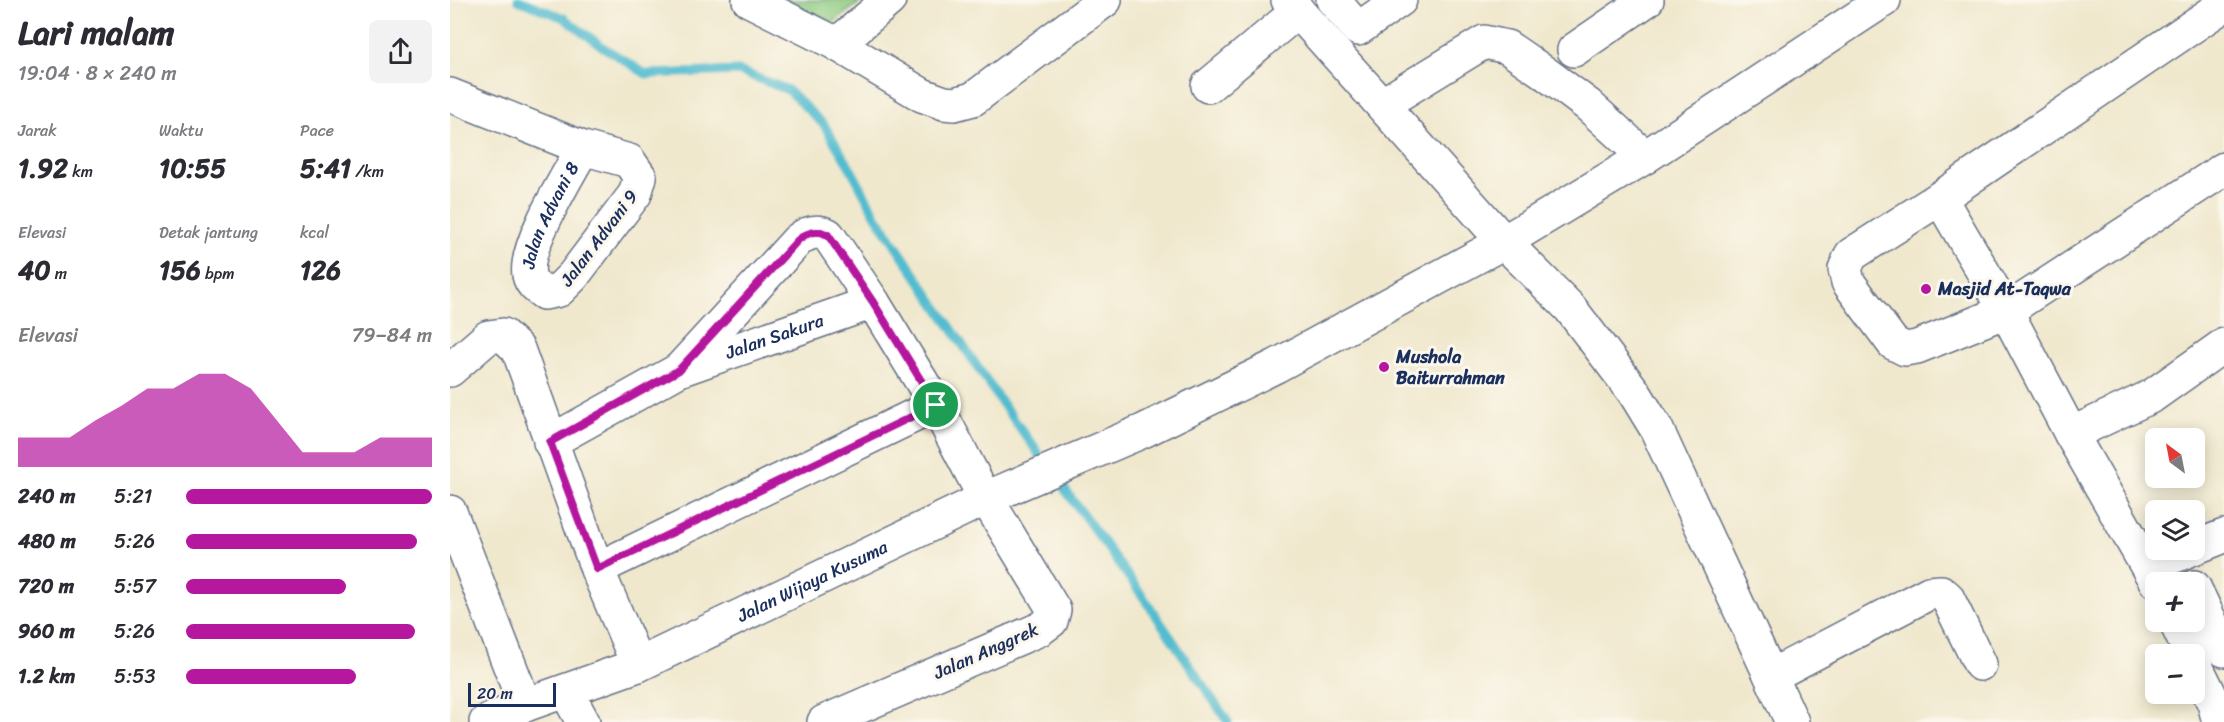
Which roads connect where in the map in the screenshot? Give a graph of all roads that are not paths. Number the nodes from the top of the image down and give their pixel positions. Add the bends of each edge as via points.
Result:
1 (749, 0) edge
2 (889, 0) edge
3 (1333, 0) edge
4 (1400, 0) edge
5 (1647, 0) edge
6 (1884, 0) edge
7 (1088, 5) edge
8 (2224, 5) edge
9 (1293, 6) edge
10 (837, 44) junction
11 (1574, 50) dead end
12 (1208, 86) dead end
13 (451, 100) edge
14 (1383, 104) junction
15 (583, 147) junction
16 (1645, 157) junction
17 (2224, 169) edge
18 (1940, 198) junction
19 (1504, 242) junction
20 (533, 285) joint
21 (873, 302) junction
22 (2006, 311) junction
23 (2224, 345) edge
24 (2224, 369) edge
25 (450, 370) edge
26 (679, 370) junction
27 (2152, 396) junction
28 (936, 405) junction
29 (2071, 434) junction
30 (550, 442) junction
31 (986, 498) junction
32 (450, 512) edge
33 (2224, 536) edge
34 (2205, 548) edge
35 (2185, 560) edge
36 (597, 569) junction
37 (2150, 572) edge
38 (2159, 572) edge
39 (2205, 610) edge
40 (2224, 650) edge
41 (1980, 664) dead end
42 (638, 665) junction
43 (1771, 676) junction
44 (2205, 682) edge
45 (566, 691) junction
46 (525, 705) junction
47 (2219, 708) edge
48 (486, 722) edge
49 (583, 722) edge
50 (824, 722) edge
51 (1792, 722) edge

1 - 10 street
2 - 10 street
3 - 4 street via 1358,29
5 - 11 street
6 - 16 street, Jalan Wijaya Kusuma
7 - 10 street via 974,99 954,104 922,94
8 - 18 street
9 - 12 street
9 - 14 street
13 - 15 street
14 - 16 street via 1484,42 1507,47 1545,73 1588,105
14 - 19 street
15 - 20 street, Jalan Advani 8 via 530,255
15 - 20 street, Jalan Advani 9 via 629,161 640,177 635,194 559,290 544,292
16 - 19 street, Jalan Wijaya Kusuma
17 - 22 street
18 - 22 street
18 - 22 street via 1851,255 1845,269 1848,282 1893,343 1905,349
19 - 31 street, Jalan Wijaya Kusuma via 1276,366 1143,431
19 - 43 street via 1570,308 1635,392 1656,428
21 - 26 street, Jalan Sakura
21 - 26 street via 828,235 805,235
21 - 28 street
22 - 29 street
23 - 27 street
24 - 27 street
25 - 30 street via 488,337 503,335 510,340 518,349
26 - 30 street, Jalan Sakura
27 - 29 street
28 - 31 street
28 - 36 street
29 - 37 street
30 - 36 street
31 - 42 street, Jalan Wijaya Kusuma
31 - 50 street, Jalan Anggrek via 1054,610 1051,621
32 - 46 street
33 - 34 street
35 - 38 street
36 - 42 street
39 - 40 street
41 - 43 street via 1941,592 1929,593
42 - 45 street, Jalan Wijaya Kusuma
43 - 51 street
44 - 47 street
45 - 46 street, Jalan Wijaya Kusuma
45 - 49 street
46 - 48 street, Jalan Wijaya Kusuma

